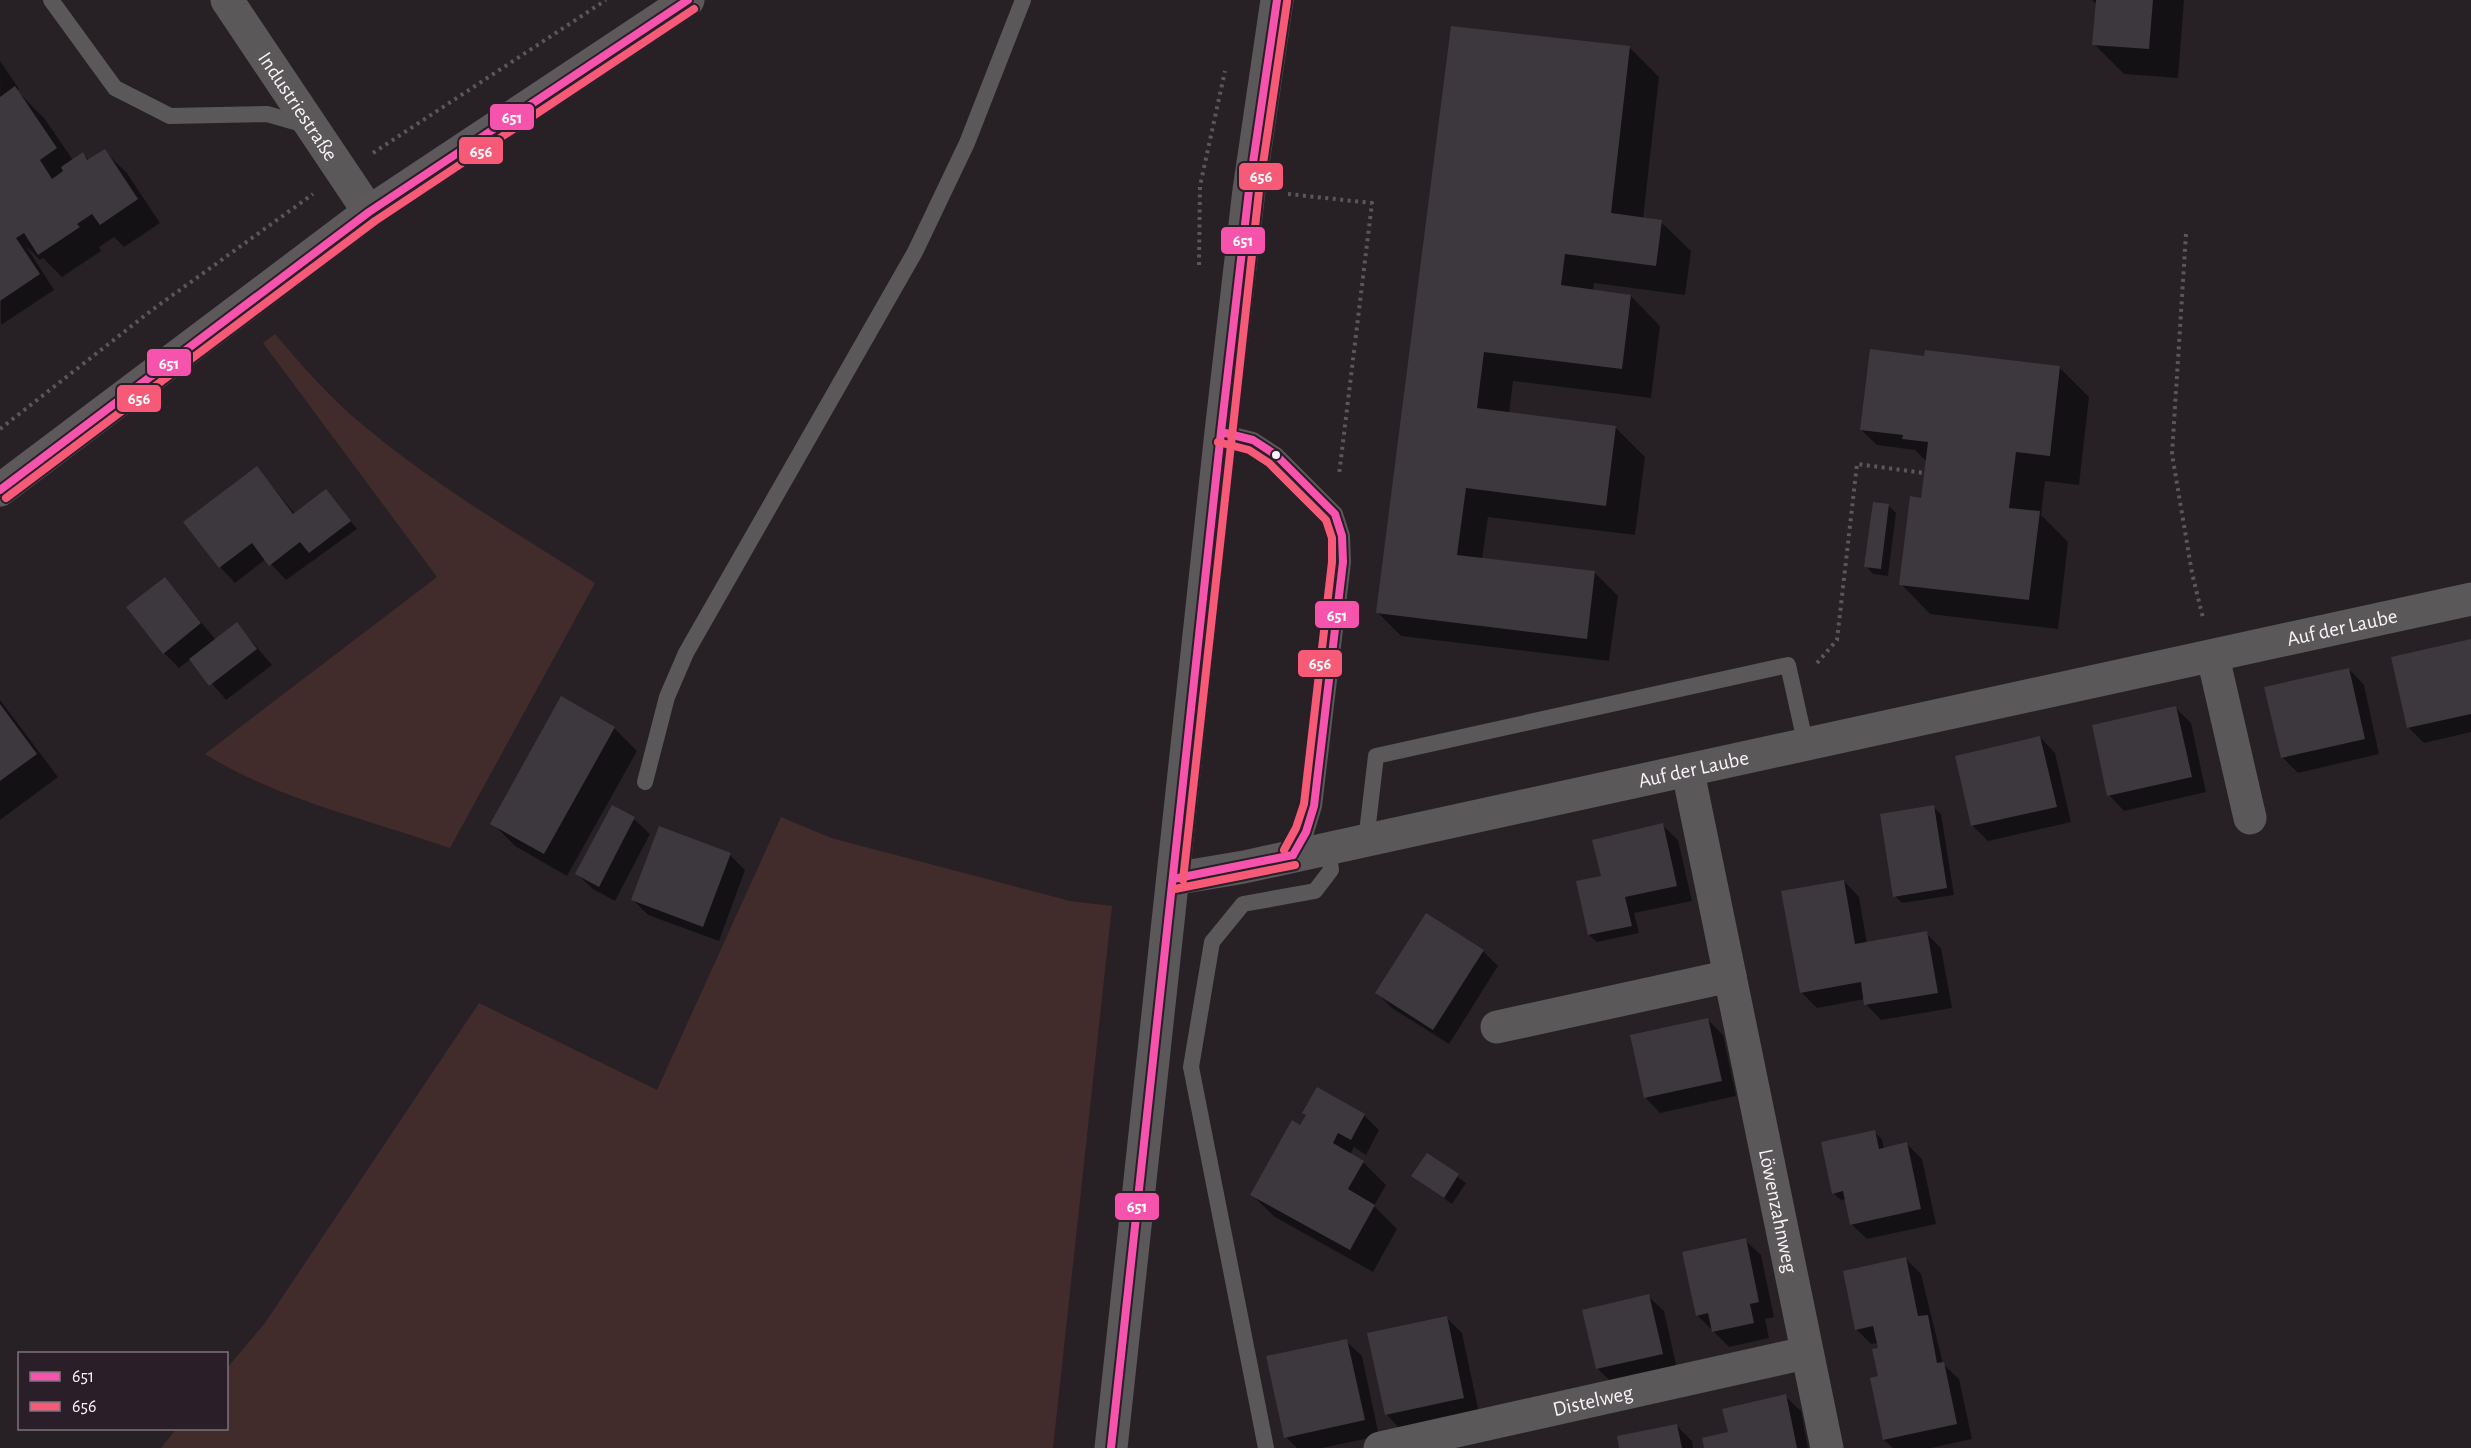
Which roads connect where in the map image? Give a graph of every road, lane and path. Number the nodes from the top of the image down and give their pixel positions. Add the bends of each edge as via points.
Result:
1 (51, 0) edge
2 (227, 0) edge
3 (606, 0) edge
4 (688, 0) edge
5 (1023, 0) edge
6 (1277, 0) edge
7 (312, 127) junction
8 (343, 173) junction
9 (1200, 186) dead end
10 (1249, 190) junction
11 (369, 212) junction
12 (2186, 234) dead end
13 (0, 429) edge
14 (1221, 432) junction
15 (1924, 473) dead end
16 (0, 490) edge
17 (1335, 514) junction
18 (2471, 599) edge
19 (2213, 657) junction
20 (1793, 690) junction
21 (1806, 746) junction
22 (1688, 772) junction
23 (645, 782) dead end
24 (2250, 818) dead end
25 (1366, 841) junction
26 (1328, 849) junction
27 (1293, 855) junction
28 (1173, 879) junction
29 (1730, 976) junction
30 (1497, 1028) dead end
31 (1805, 1353) junction
32 (1111, 1448) edge
33 (1266, 1448) edge
34 (1380, 1448) edge
35 (1827, 1448) edge

1 - 7 lane via 115,88 170,116 267,114
2 - 7 street, Industriestraße
3 - 8 path
4 - 11 street
5 - 23 lane via 967,143 915,252 686,653 667,697
6 - 10 street
7 - 8 street, Industriestraße
8 - 11 street, Industriestraße
8 - 13 path via 152,310
9 - 10 path
10 - 14 street
10 - 17 path via 1372,203
11 - 16 street
12 - 19 path via 2172,454 2192,573
14 - 17 lane via 1253,440 1276,455
14 - 28 street
15 - 20 path via 1857,464 1837,640
17 - 27 lane via 1342,536 1343,562 1314,806
18 - 19 street, Auf der Laube
19 - 21 street, Auf der Laube
19 - 24 street
20 - 21 lane
20 - 25 lane via 1788,665 1376,756
21 - 22 street, Auf der Laube
22 - 25 street, Auf der Laube
22 - 29 street, Löwenzahnweg
25 - 26 street, Auf der Laube
26 - 27 street, Auf der Laube
26 - 33 lane via 1331,870 1315,891 1243,904 1212,942 1191,1067
27 - 28 street, Auf der Laube
28 - 32 street
29 - 30 street
29 - 31 street, Löwenzahnweg
31 - 34 street, Distelweg
31 - 35 street, Löwenzahnweg

